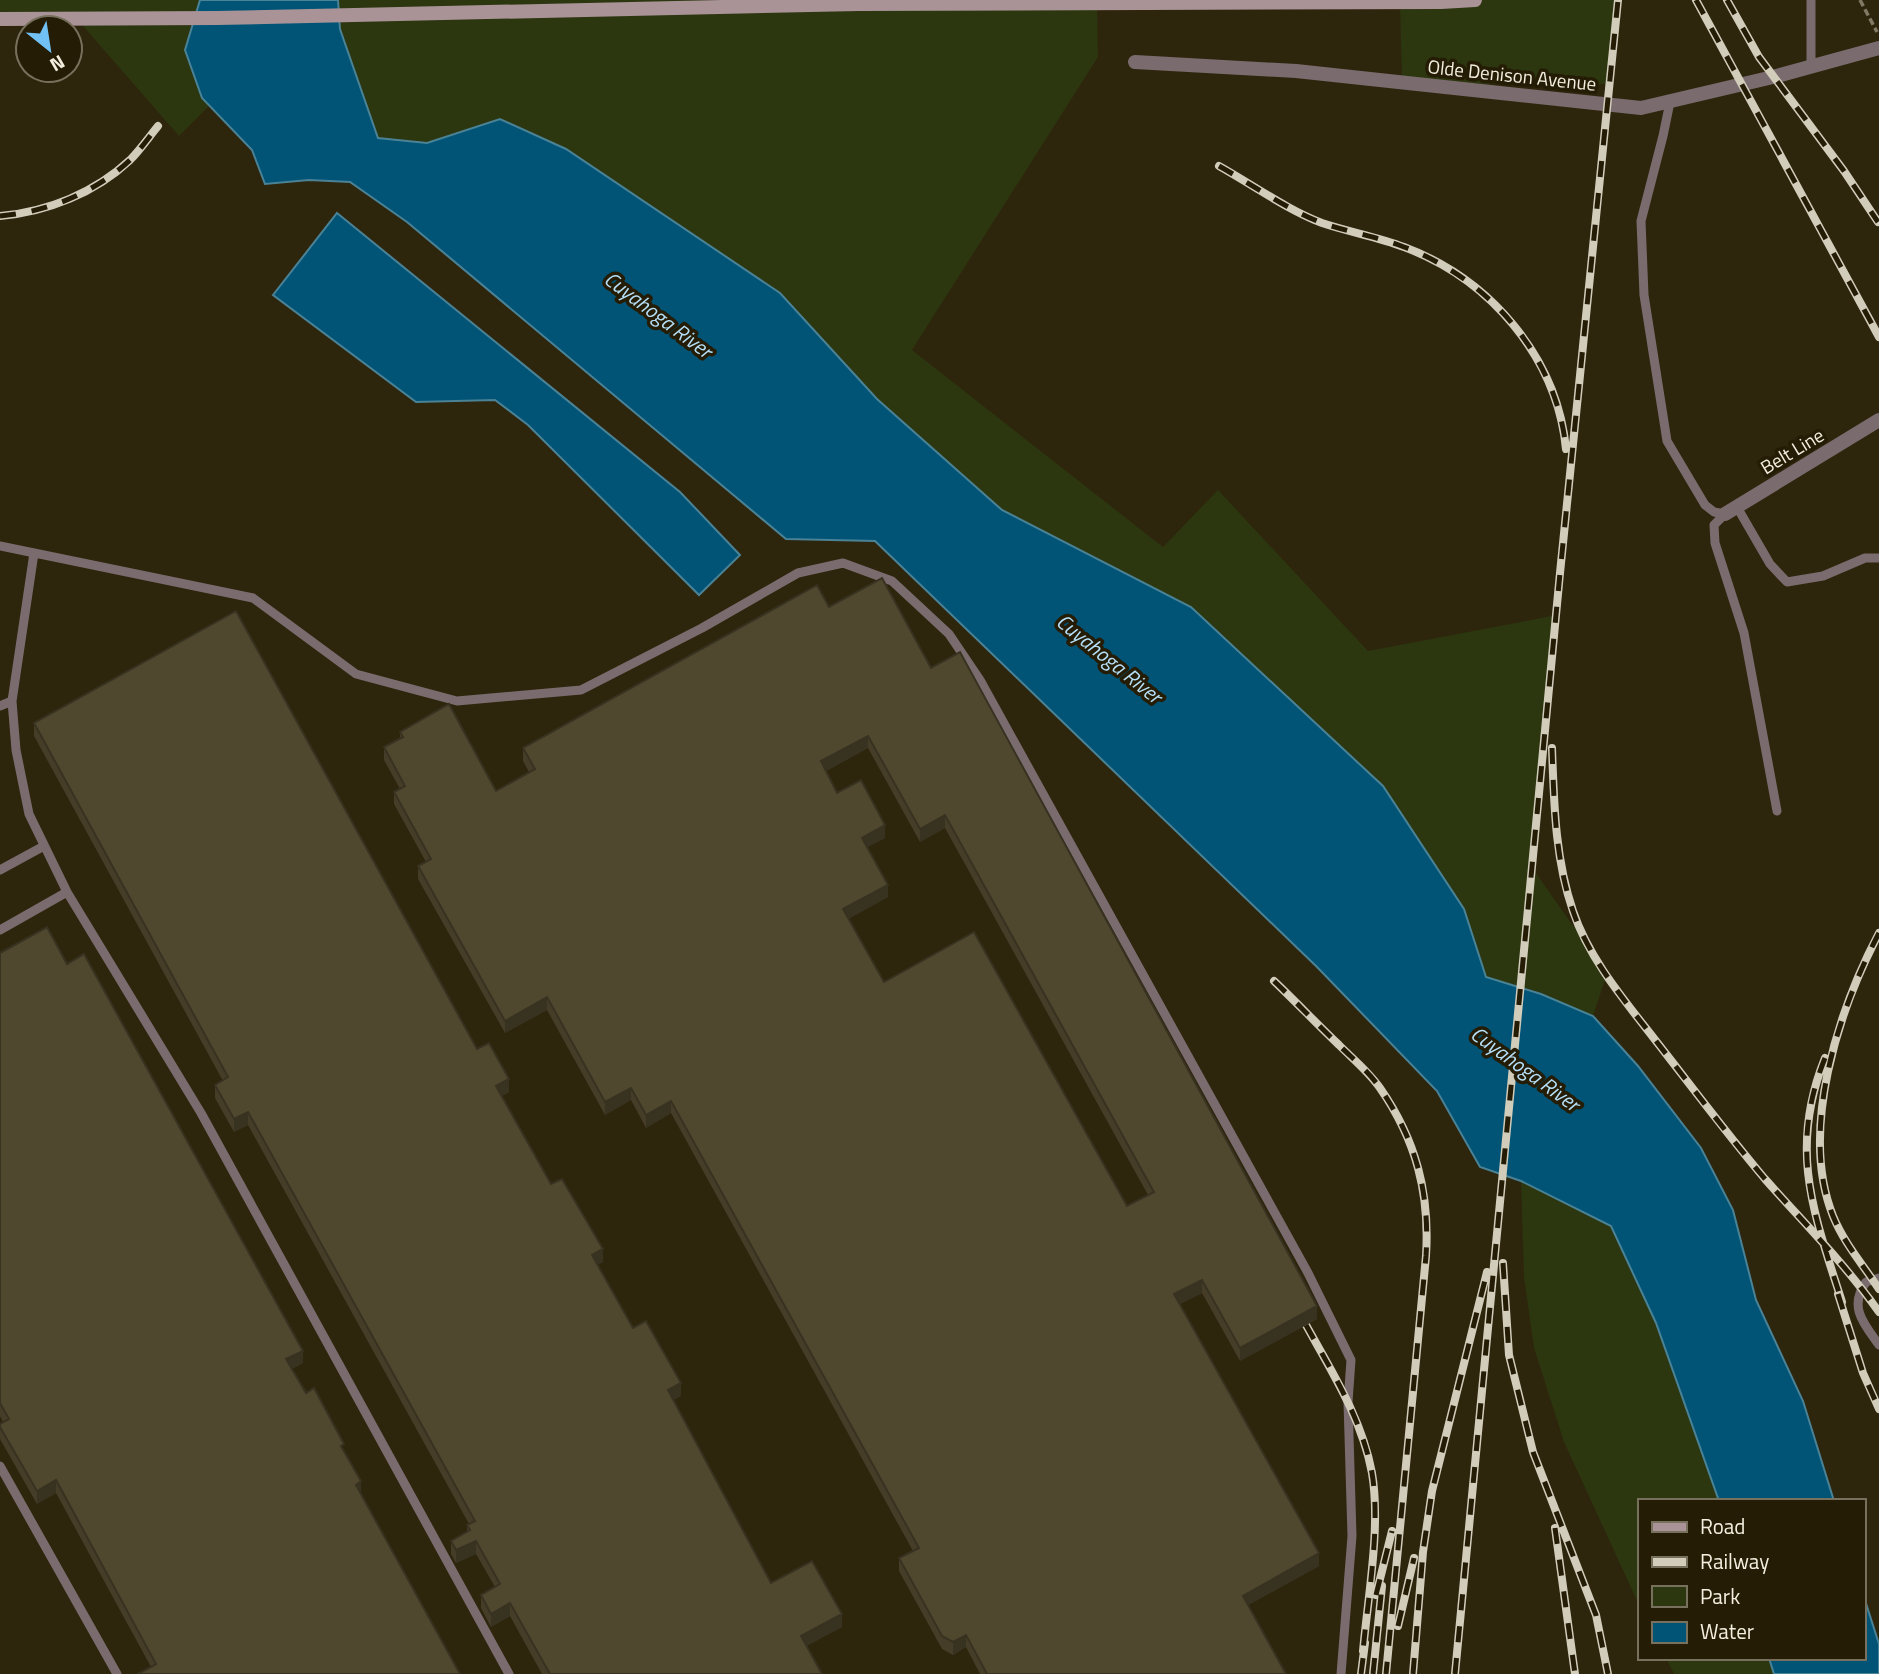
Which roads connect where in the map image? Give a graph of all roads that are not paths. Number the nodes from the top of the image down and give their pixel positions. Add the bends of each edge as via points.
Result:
1 (1475, 0) edge
2 (1811, 0) edge
3 (0, 19) edge
4 (1879, 48) edge
5 (1135, 62) dead end
6 (1811, 67) junction
7 (1670, 102) junction
8 (1879, 420) edge
9 (1731, 510) junction
10 (0, 547) edge
11 (34, 553) junction
12 (1879, 558) edge
13 (12, 701) junction
14 (0, 706) edge
15 (1777, 811) dead end
16 (44, 846) junction
17 (0, 870) edge
18 (67, 892) junction
19 (0, 930) edge
20 (1879, 1278) edge
21 (1879, 1345) edge
22 (0, 1466) edge
23 (117, 1674) edge
24 (509, 1674) edge
25 (1341, 1674) edge

1 - 3 main road via 859,4
2 - 6 lane
4 - 6 street, Olde Denison Avenue
5 - 7 street, Olde Denison Avenue via 1296,71 1641,108
6 - 7 street, Olde Denison Avenue
7 - 9 lane via 1641,222 1644,295 1667,441 1705,505 1714,512
8 - 9 street, Belt Line
9 - 12 lane via 1787,582 1823,576 1865,558
9 - 15 lane via 1714,525 1715,543 1744,633
10 - 11 lane
11 - 13 lane
11 - 25 lane via 253,598 356,674 457,701 581,690 798,573 843,563 892,581 949,634 980,680 1308,1273 1351,1360 1352,1536
13 - 14 lane
13 - 16 lane via 29,814
16 - 17 lane
16 - 18 lane
18 - 19 lane
18 - 24 lane via 201,1113
20 - 21 lane via 1866,1282 1857,1302 1861,1320
22 - 23 lane

